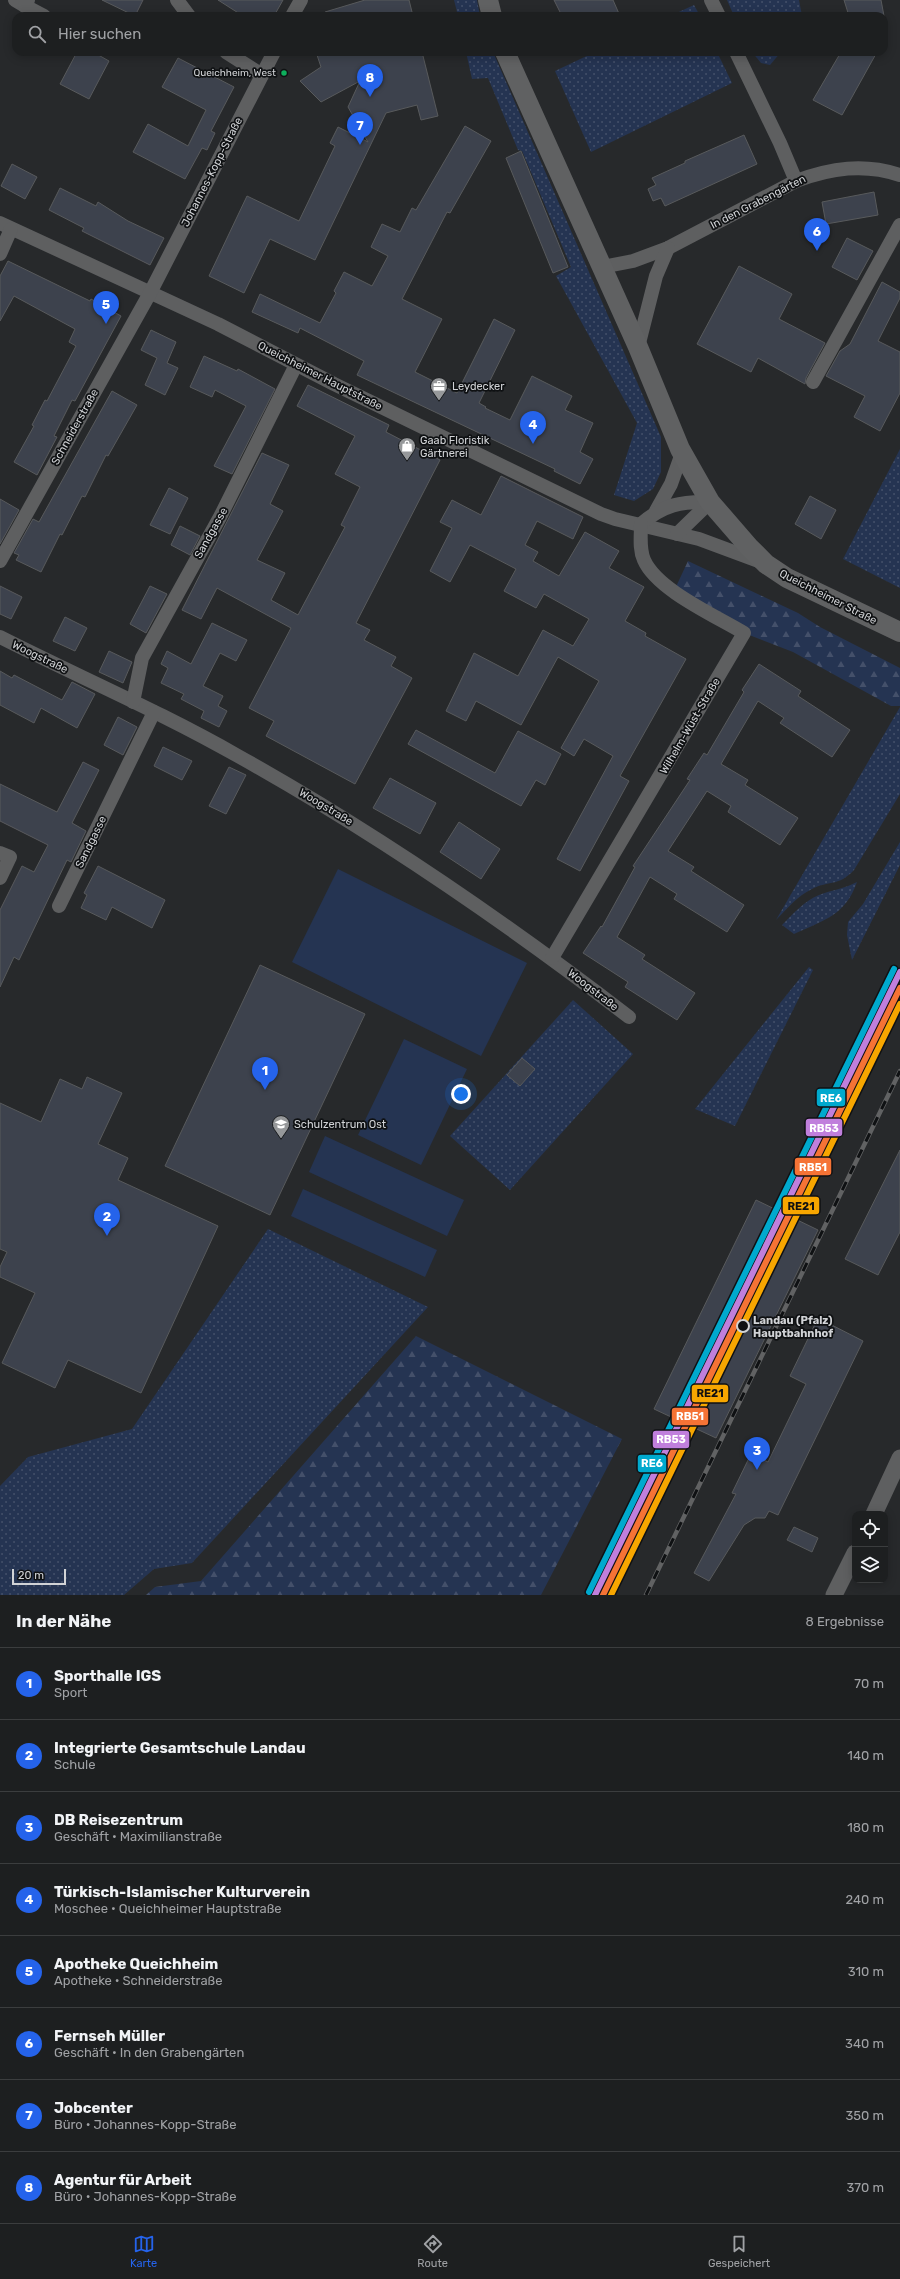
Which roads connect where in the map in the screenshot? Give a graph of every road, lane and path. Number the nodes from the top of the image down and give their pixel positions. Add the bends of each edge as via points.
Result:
1 (177, 0) edge
2 (301, 0) edge
3 (488, 0) edge
4 (711, 0) edge
5 (22, 2) edge
6 (38, 12) edge
7 (186, 12) edge
8 (294, 12) edge
9 (491, 12) edge
10 (717, 12) edge
11 (232, 56) edge
12 (272, 56) edge
13 (507, 56) edge
14 (738, 56) edge
15 (262, 75) junction
16 (900, 175) edge
17 (796, 181) junction
18 (6, 226) edge
19 (900, 226) edge
20 (668, 248) junction
21 (0, 254) edge
22 (602, 267) junction
23 (150, 293) junction
24 (638, 347) junction
25 (296, 365) junction
26 (813, 382) dead end
27 (682, 453) junction
28 (710, 502) junction
29 (656, 511) junction
30 (641, 524) junction
31 (677, 534) junction
32 (0, 561) edge
33 (766, 564) junction
34 (900, 632) edge
35 (0, 637) edge
36 (133, 702) junction
37 (154, 712) junction
38 (0, 853) edge
39 (0, 878) edge
40 (59, 906) dead end
41 (552, 958) junction
42 (628, 1017) dead end
43 (898, 1468) edge
44 (876, 1511) edge
45 (852, 1559) edge
46 (834, 1595) edge

1 - 7 street
2 - 8 street
3 - 9 main road
4 - 10 street
5 - 6 street
11 - 15 street
12 - 15 street, Johannes-Kopp-Straße
13 - 22 main road, Queichheimer Straße
14 - 17 street
15 - 23 street, Johannes-Kopp-Straße
16 - 17 street, In den Grabengärten via 882,169 847,168 830,170
17 - 20 street, In den Grabengärten
18 - 21 street
18 - 23 street, Queichheimer Hauptstraße
19 - 26 street
20 - 22 street, In den Grabengärten via 633,261
20 - 24 street via 656,276
22 - 24 main road, Queichheimer Straße
23 - 25 street, Queichheimer Hauptstraße via 218,324
23 - 32 street, Schneiderstraße
24 - 27 main road, Queichheimer Straße
25 - 30 street, Queichheimer Hauptstraße via 596,511 615,519
25 - 36 street, Sandgasse via 220,517 142,658
27 - 28 main road, Queichheimer Straße
27 - 29 street via 671,484
28 - 29 street via 688,502
28 - 31 street
28 - 33 main road, Queichheimer Straße
29 - 30 street
30 - 31 street, Queichheimer Hauptstraße
30 - 41 street, Wilhelm-Wüst-Straße via 643,559 652,574 674,591 744,632
31 - 33 street, Queichheimer Hauptstraße via 700,539
33 - 34 main road, Queichheimer Straße via 786,578
35 - 36 street, Woogstraße
36 - 37 street, Woogstraße
37 - 40 street, Sandgasse
37 - 41 street, Woogstraße via 258,767 399,852
38 - 39 street via 10,857
41 - 42 street, Woogstraße
43 - 44 street
45 - 46 street

